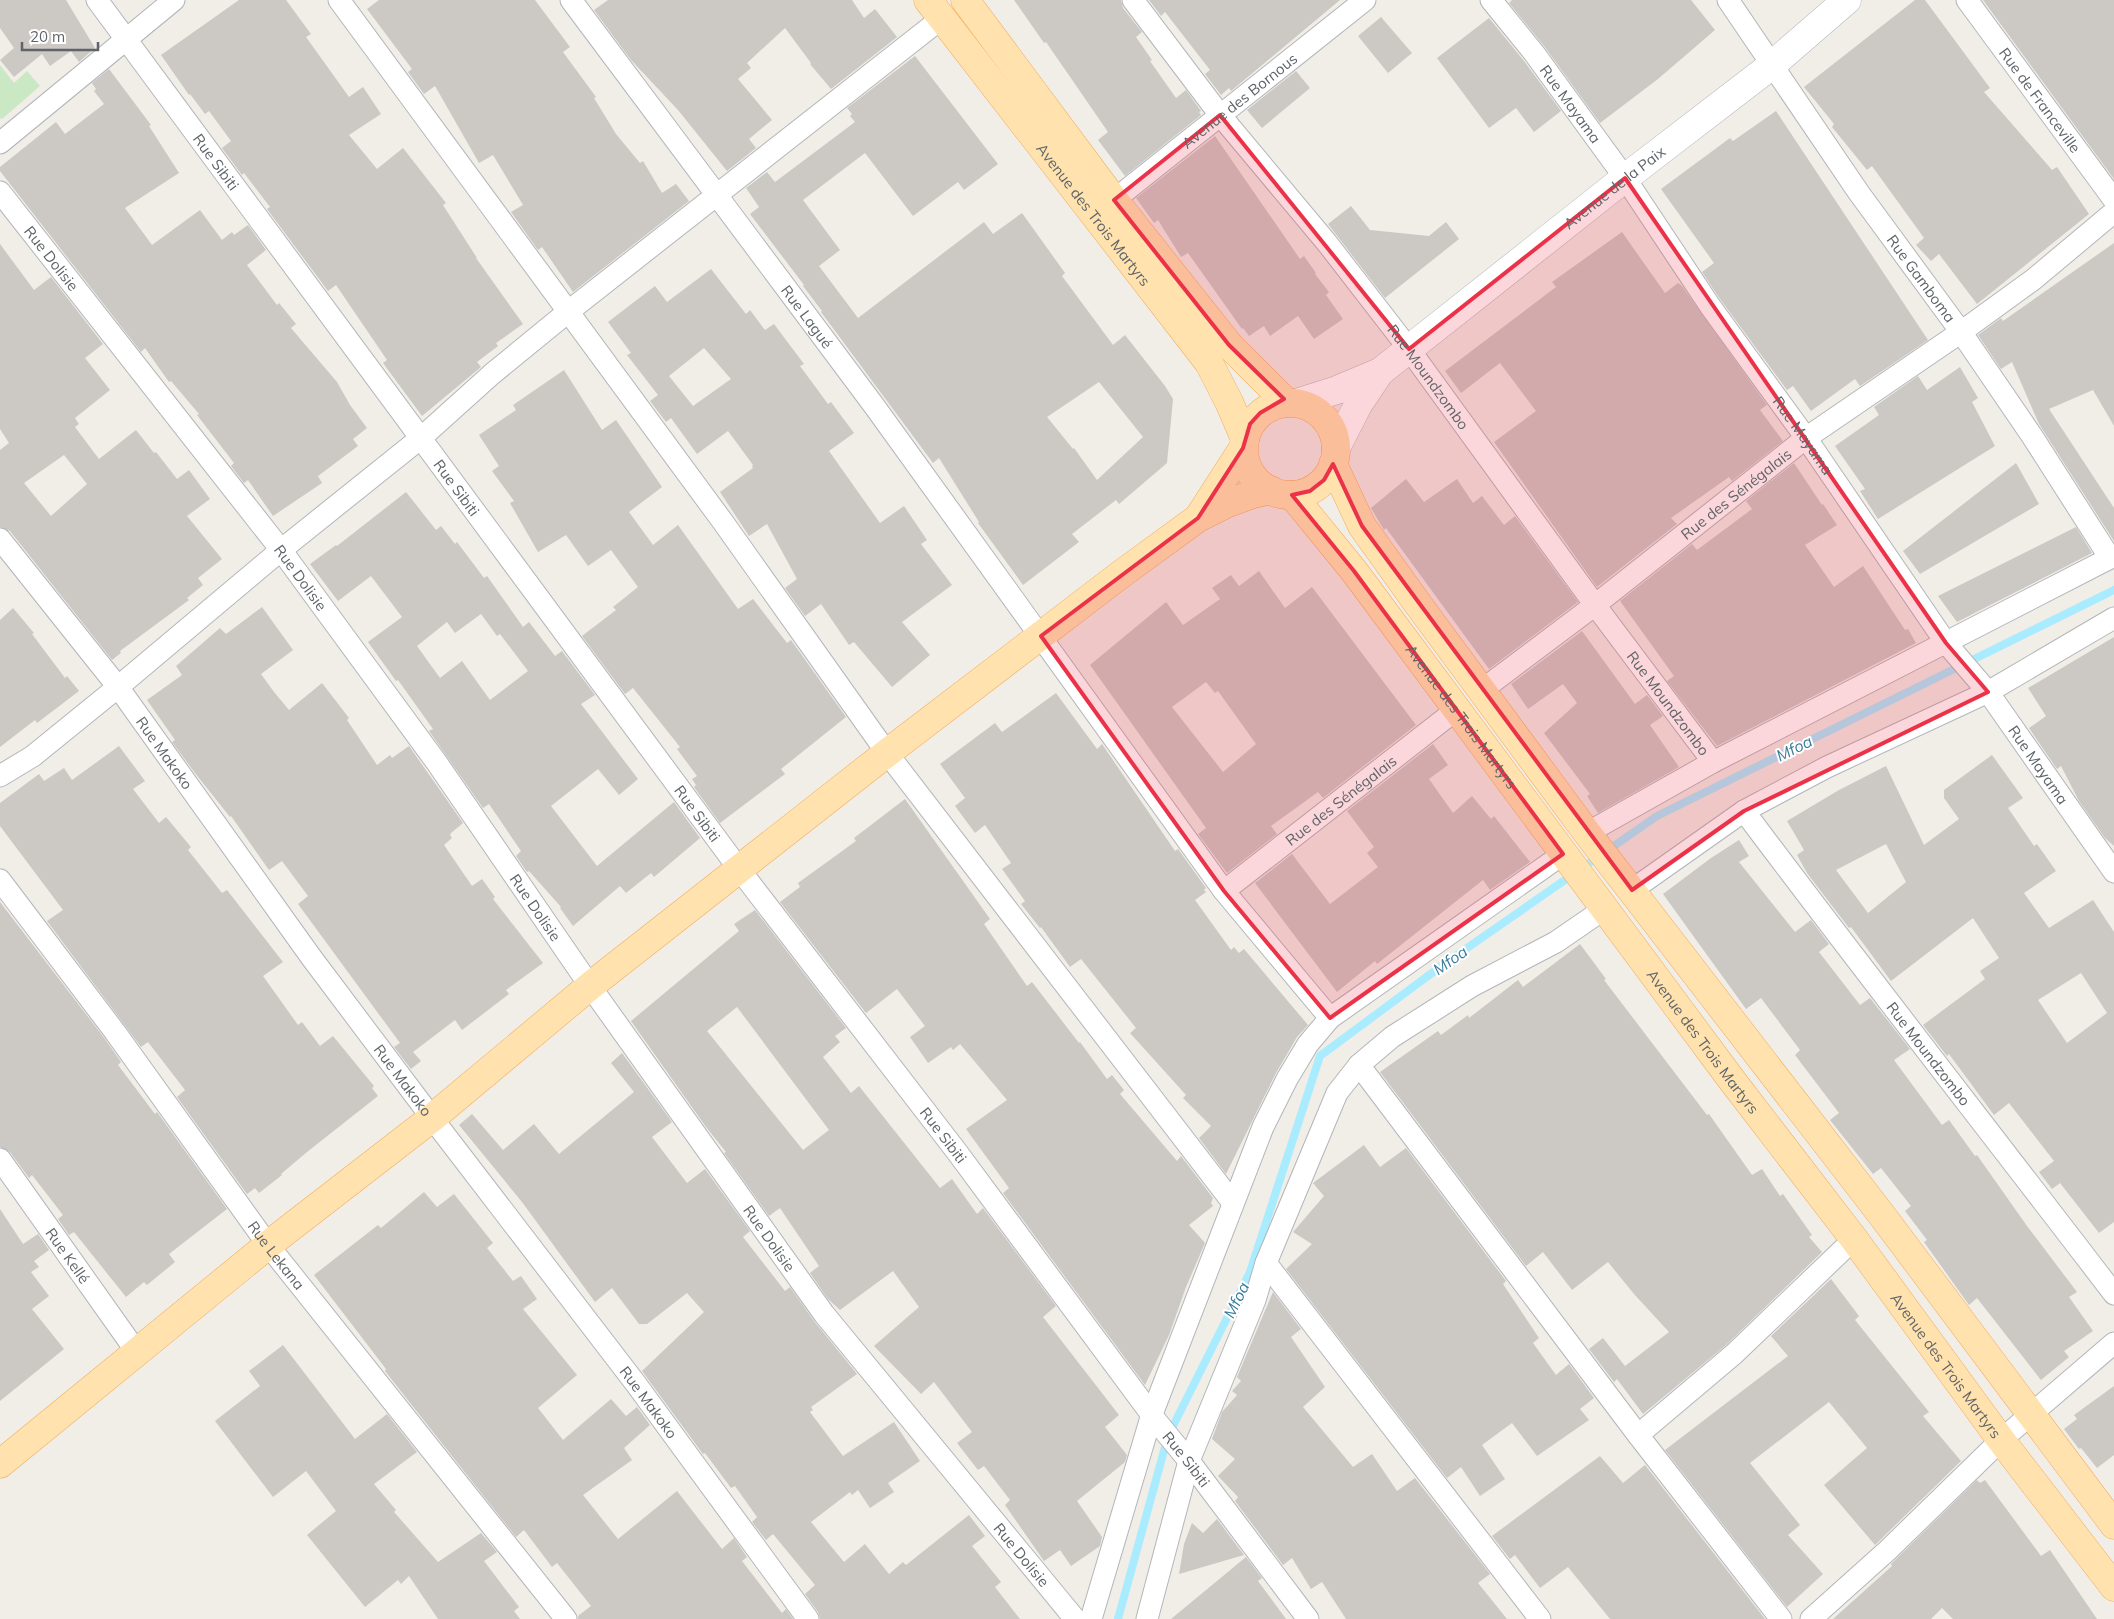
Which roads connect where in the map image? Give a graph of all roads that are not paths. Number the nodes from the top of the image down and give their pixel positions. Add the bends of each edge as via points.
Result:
1 (97, 0) edge
2 (174, 0) edge
3 (339, 0) edge
4 (965, 0) edge
5 (1133, 0) edge
6 (1364, 0) edge
7 (1491, 0) edge
8 (1728, 0) edge
9 (1846, 0) edge
10 (1967, 0) edge
11 (577, 2) edge
12 (935, 9) edge
13 (127, 39) junction
14 (1772, 65) junction
15 (1220, 115) junction
16 (0, 143) edge
17 (1626, 178) junction
18 (0, 192) edge
19 (716, 194) junction
20 (1114, 200) junction
21 (2114, 200) edge
22 (2114, 212) edge
23 (569, 311) junction
24 (1961, 332) junction
25 (1409, 349) junction
26 (1380, 372) junction
27 (1292, 403) junction
28 (422, 437) junction
29 (1806, 438) junction
30 (1244, 443) junction
31 (1334, 456) junction
32 (1282, 493) junction
33 (1198, 518) junction
34 (0, 539) edge
35 (282, 550) junction
36 (2112, 557) edge
37 (1595, 605) junction
38 (2114, 618) edge
39 (1040, 636) junction
40 (1946, 643) junction
41 (118, 687) junction
42 (1482, 690) junction
43 (1988, 692) junction
44 (1456, 710) junction
45 (887, 753) junction
46 (1712, 762) junction
47 (0, 776) edge
48 (1744, 811) junction
49 (1594, 842) junction
50 (1569, 862) junction
51 (740, 869) junction
52 (2114, 872) edge
53 (0, 880) edge
54 (1628, 885) junction
55 (1224, 891) junction
56 (1600, 904) junction
57 (590, 986) junction
58 (1330, 1018) junction
59 (1359, 1065) junction
60 (432, 1118) junction
61 (0, 1159) edge
62 (1233, 1203) junction
63 (1854, 1239) junction
64 (268, 1245) junction
65 (1266, 1263) junction
66 (2114, 1294) edge
67 (2114, 1343) edge
68 (136, 1351) junction
69 (2031, 1413) junction
70 (1154, 1418) junction
71 (1638, 1435) junction
72 (2001, 1440) junction
73 (1189, 1461) junction
74 (0, 1464) edge
75 (2114, 1525) edge
76 (2114, 1587) edge
77 (566, 1619) edge
78 (808, 1619) edge
79 (1075, 1619) edge
80 (1091, 1619) edge
81 (1147, 1619) edge
82 (1308, 1619) edge
83 (1540, 1619) edge
84 (1781, 1619) edge
85 (1811, 1619) edge

1 - 13 street, Rue Sibiti
2 - 13 street
3 - 23 street
4 - 20 main road, Avenue des Trois Martyrs
5 - 15 street, Rue Moundzombo
6 - 15 street, Avenue des Bornous
7 - 17 street, Rue Mayama
8 - 14 street, Rue Gamboma
9 - 14 main road, Avenue de la Paix
10 - 21 street, Rue de Franceville
11 - 19 street, Rue Lagué
12 - 19 street
12 - 30 main road, Avenue des Trois Martyrs via 1209,363 1229,402
13 - 16 street
13 - 28 street, Rue Sibiti
14 - 17 main road, Avenue de la Paix
14 - 24 street, Rue Gamboma via 1859,193
15 - 20 street, Avenue des Bornous
15 - 25 street, Rue Moundzombo via 1327,243
17 - 25 main road, Avenue de la Paix
17 - 29 street, Rue Mayama via 1710,306
18 - 35 street, Rue Dolisie
19 - 23 street
19 - 39 street, Rue Lagué
20 - 27 main road, Avenue des Trois Martyrs via 1229,345
22 - 24 street, Rue des Sénégalais via 2034,279
23 - 28 street
23 - 45 street
24 - 29 street, Rue des Sénégalais
24 - 36 street, Rue Gamboma
25 - 26 main road, Avenue de la Paix
25 - 37 street, Rue Moundzombo
26 - 27 main road, Avenue de la Paix via 1337,390
26 - 31 main road, Avenue de la Paix via 1358,405
27 - 30 main road via 1273,405 1260,413 1250,424
27 - 31 main road via 1311,408 1324,418 1332,432
28 - 35 street
28 - 51 street, Rue Sibiti
29 - 37 street, Rue des Sénégalais
29 - 40 street, Rue Mayama
30 - 32 main road via 1246,463 1252,476 1264,487
30 - 33 main road
31 - 32 main road via 1324,480 1310,490
31 - 42 main road, Avenue des Trois Martyrs via 1362,526
32 - 33 main road via 1253,494
32 - 44 main road, Avenue des Trois Martyrs via 1354,571
33 - 39 main road
34 - 41 street, Rue Makoko
35 - 41 street
35 - 57 street, Rue Dolisie via 437,763
36 - 40 street
37 - 42 street, Rue des Sénégalais
37 - 46 street, Rue Moundzombo
38 - 43 street
39 - 45 main road
39 - 55 street, Rue Lagué
40 - 43 street, Rue Mayama
40 - 46 street
41 - 47 street via 33,756
41 - 60 street, Rue Makoko via 311,957
42 - 49 main road, Avenue des Trois Martyrs
43 - 48 street via 1827,767
43 - 52 street, Rue Mayama
44 - 50 main road, Avenue des Trois Martyrs
44 - 55 street, Rue des Sénégalais
45 - 51 main road
45 - 62 street
46 - 49 street
48 - 54 street
48 - 66 street, Rue Moundzombo
49 - 54 main road, Avenue des Trois Martyrs
50 - 56 main road, Avenue des Trois Martyrs
50 - 58 street
51 - 57 main road
51 - 70 street, Rue Sibiti via 957,1152
53 - 64 street, Rue Lekana via 115,1032
54 - 69 main road, Avenue des Trois Martyrs
55 - 58 street, Rue Lagué
56 - 59 street via 1556,942 1472,986 1392,1037
56 - 63 main road, Avenue des Trois Martyrs
57 - 60 main road
57 - 79 street, Rue Dolisie via 824,1314
58 - 62 street via 1308,1044 1287,1079 1262,1127
59 - 65 street via 1337,1093
59 - 71 street
60 - 64 main road
60 - 78 street, Rue Makoko via 636,1384
61 - 68 street, Rue Kellé
62 - 70 street
63 - 71 street via 1734,1354
63 - 72 main road, Avenue des Trois Martyrs
64 - 68 main road
64 - 77 street, Rue Lekana
65 - 73 street via 1255,1300
65 - 83 street
67 - 69 street
68 - 74 main road
69 - 72 street
69 - 75 main road, Avenue des Trois Martyrs
70 - 73 street, Rue Sibiti
70 - 80 street
71 - 84 street
72 - 76 main road, Avenue des Trois Martyrs
72 - 85 street via 1888,1550
73 - 81 street
73 - 82 street, Rue Sibiti

